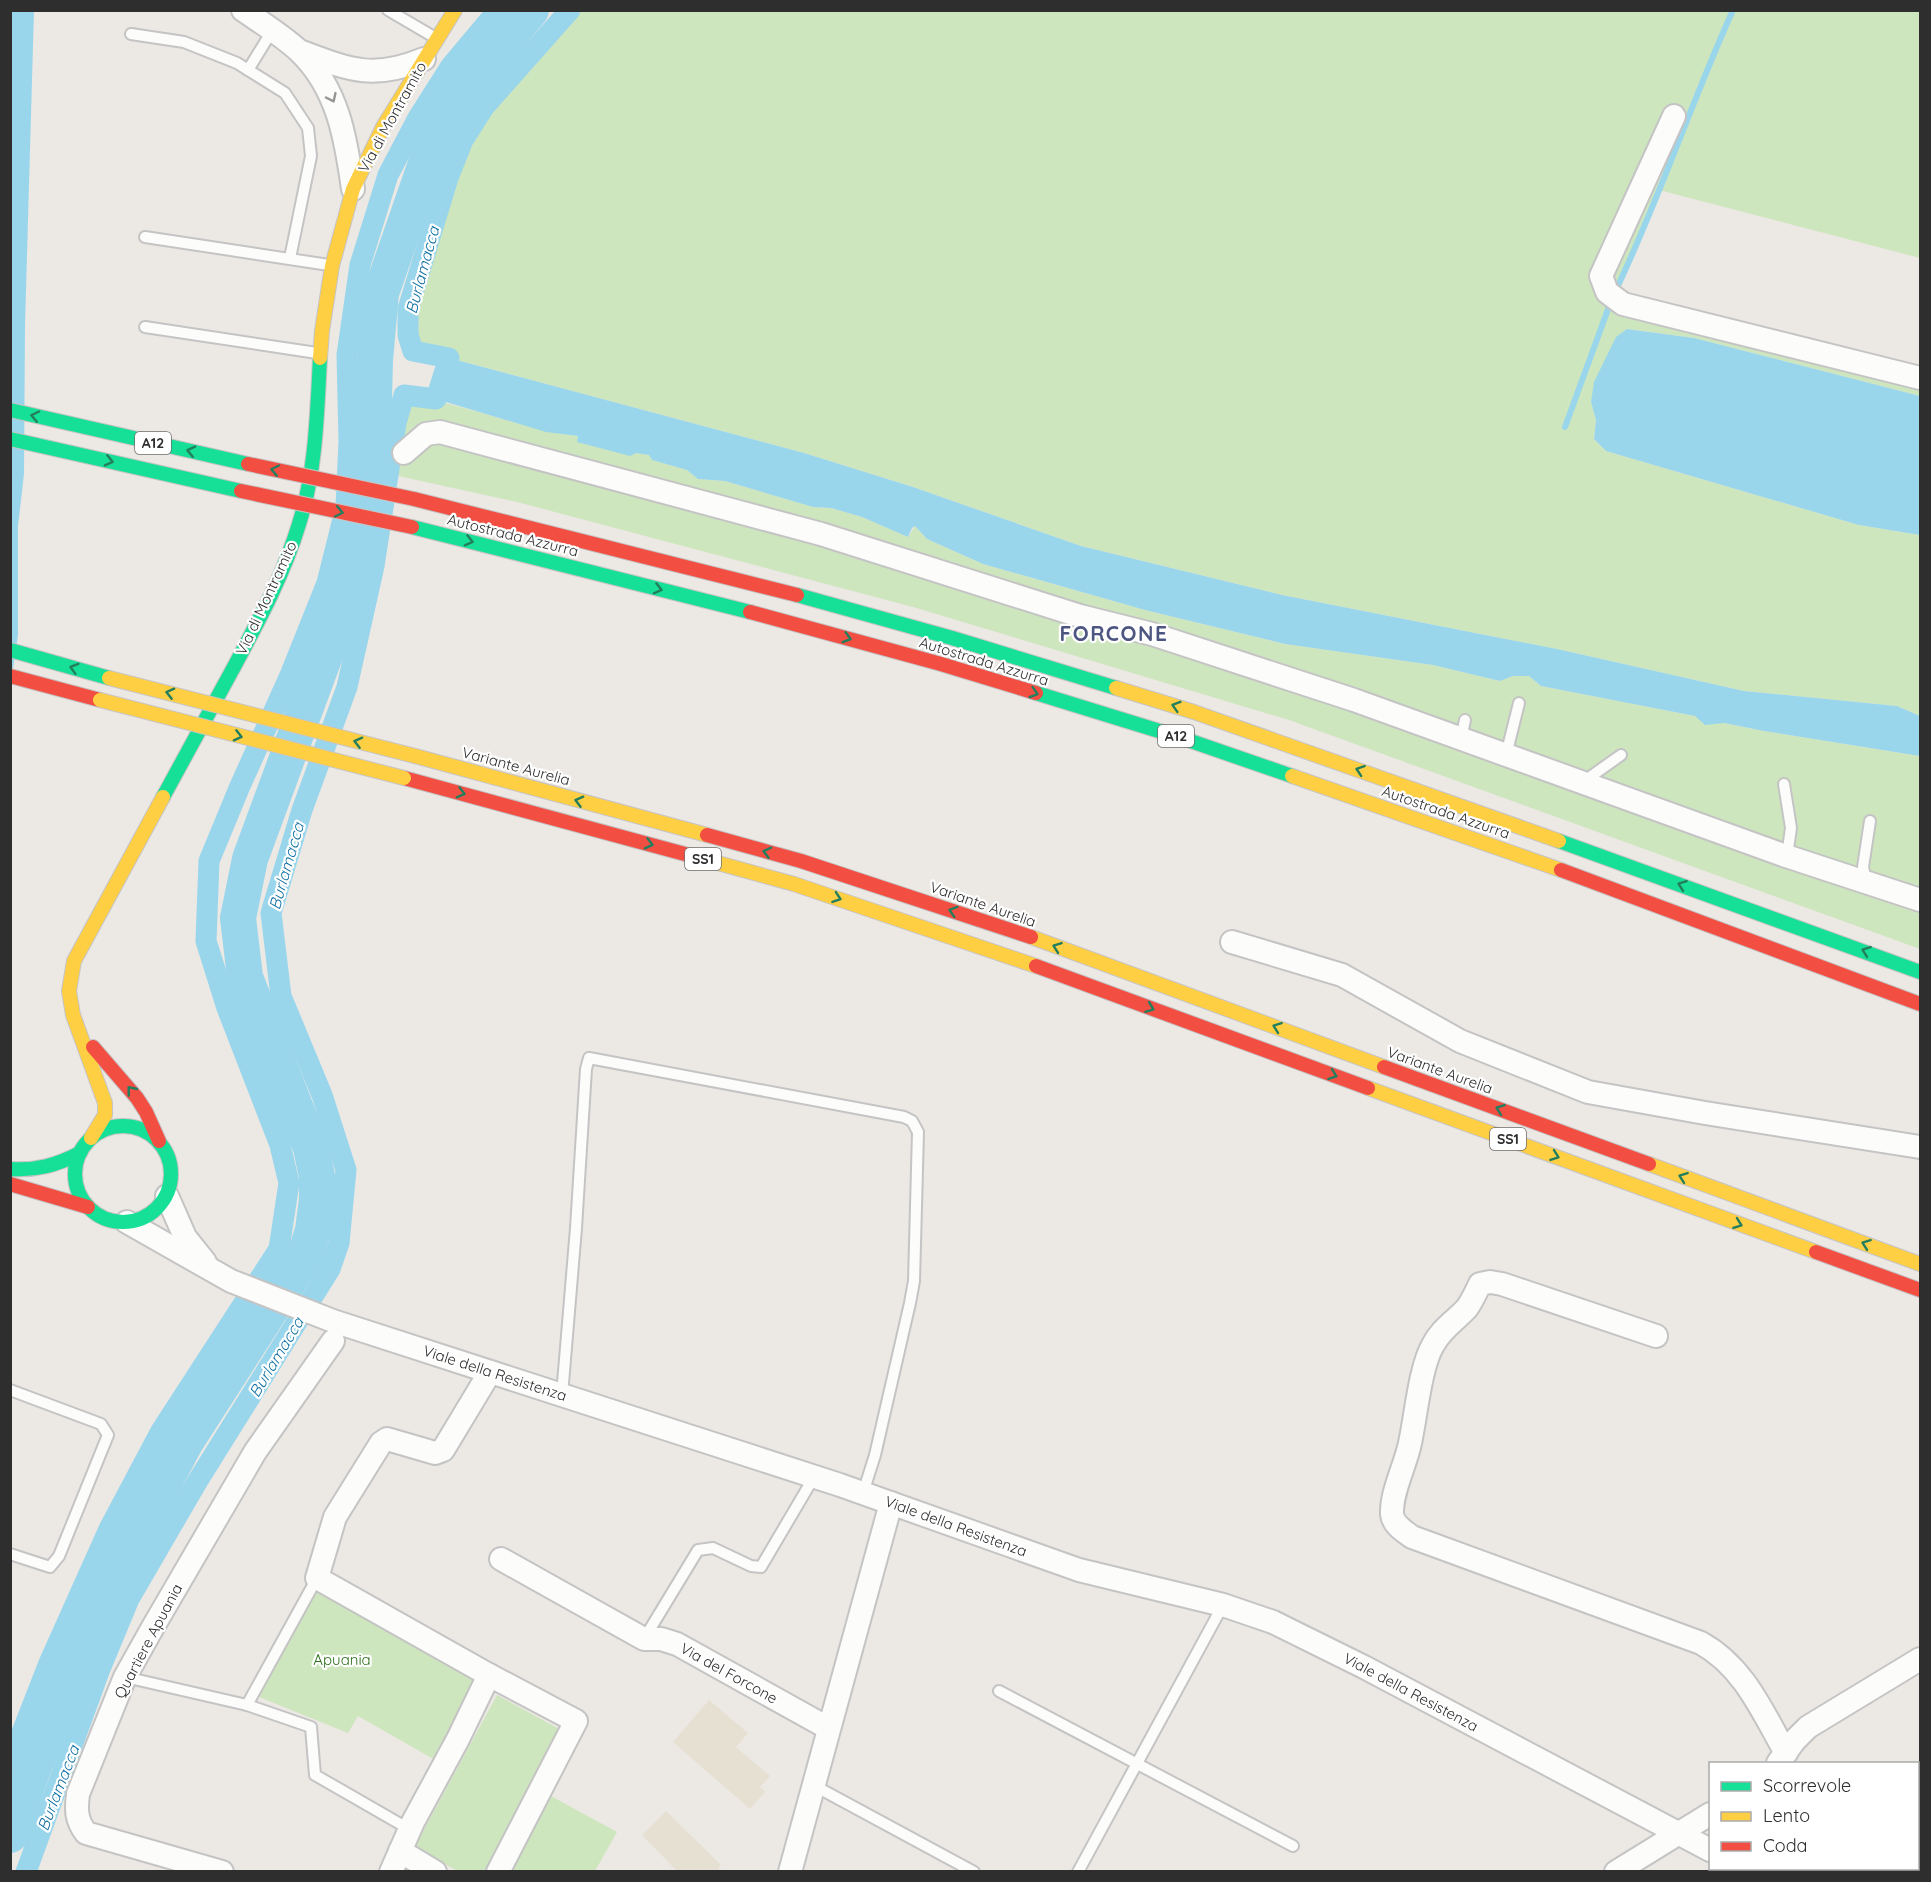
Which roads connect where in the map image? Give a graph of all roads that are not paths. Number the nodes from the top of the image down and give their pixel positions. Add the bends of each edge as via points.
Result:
1 (243, 10) edge
2 (387, 10) edge
3 (456, 10) edge
4 (272, 31) junction
5 (131, 34) dead end
6 (437, 38) junction
7 (298, 50) junction
8 (424, 59) junction
9 (248, 70) junction
10 (1674, 116) dead end
11 (353, 189) junction
12 (145, 237) dead end
13 (290, 258) junction
14 (332, 266) junction
15 (145, 327) dead end
16 (320, 354) junction
17 (1920, 378) edge
18 (10, 410) edge
19 (10, 440) edge
20 (404, 453) dead end
21 (10, 650) edge
22 (10, 676) edge
23 (1519, 703) dead end
24 (1621, 754) dead end
25 (1506, 755) junction
26 (1583, 782) junction
27 (1784, 784) dead end
28 (1870, 821) dead end
29 (1787, 856) junction
30 (1866, 882) junction
31 (1919, 895) edge
32 (1232, 942) dead end
33 (1920, 972) edge
34 (1920, 1004) edge
35 (80, 1032) junction
36 (91, 1138) junction
37 (159, 1141) junction
38 (1920, 1147) edge
39 (80, 1153) junction
40 (10, 1169) edge
41 (10, 1184) edge
42 (43, 1193) junction
43 (10, 1196) edge
44 (167, 1196) junction
45 (88, 1207) junction
46 (127, 1222) junction
47 (1920, 1264) edge
48 (221, 1276) junction
49 (1920, 1290) edge
50 (333, 1331) junction
51 (1656, 1336) dead end
52 (490, 1371) junction
53 (10, 1390) edge
54 (562, 1395) junction
55 (814, 1477) junction
56 (863, 1493) junction
57 (891, 1503) junction
58 (10, 1554) edge
59 (501, 1558) dead end
60 (317, 1578) junction
61 (1223, 1605) junction
62 (644, 1639) junction
63 (1920, 1659) edge
64 (489, 1675) junction
65 (125, 1677) junction
66 (999, 1691) dead end
67 (247, 1705) junction
68 (828, 1728) junction
69 (1782, 1758) edge
70 (1137, 1763) junction
71 (813, 1785) junction
72 (1709, 1815) edge
73 (410, 1829) junction
74 (1679, 1833) junction
75 (1293, 1846) dead end
76 (1709, 1849) edge
77 (395, 1862) edge
78 (222, 1872) edge
79 (435, 1872) edge
80 (498, 1872) edge
81 (790, 1872) edge
82 (974, 1872) edge
83 (1078, 1872) edge
84 (1616, 1872) edge

1 - 4 street
2 - 6 lane
3 - 6 main road, Via di Montramito
4 - 7 street
4 - 9 lane
5 - 9 lane via 184,42
6 - 8 main road, Via di Montramito
7 - 8 street via 346,68 371,72
7 -> 11 street via 315,69 335,105 344,132
8 - 11 main road, Via di Montramito via 383,127
9 - 13 lane via 285,93 308,128 311,156
10 - 17 street via 1601,276 1614,298
11 - 14 main road, Via di Montramito
12 - 13 lane
13 - 14 lane
14 - 16 main road, Via di Montramito
15 - 16 lane
16 - 35 main road, Via di Montramito via 312,468 294,541 262,614 77,954 69,991
33 -> 18 main road, Autostrada Azzurra / A12, bridge via 1183,708 952,638 611,547
19 -> 34 main road, Autostrada Azzurra / A12, bridge via 412,527 941,664 1182,738 1610,887
20 - 25 street via 426,434 440,432 821,534 1354,700 1463,729
47 -> 21 main road, Variante Aurelia / SS1, bridge via 1009,929 801,861
22 -> 49 main road, SS1, bridge via 794,884 998,952
23 - 25 lane
24 - 26 lane
25 - 26 street
26 - 29 street
27 - 29 lane via 1791,828
28 - 30 lane via 1863,867
29 - 30 street
30 - 31 street
32 - 38 street via 1342,975 1460,1041 1588,1092
35 - 36 main road, Via di Montramito via 105,1103 105,1115
37 -> 35 main road, Via di Montramito via 136,1098
36 - 37 main road via 114,1126 126,1126 150,1133
36 - 39 main road
37 - 44 main road via 172,1168
39 - 40 main road via 44,1169
39 - 45 main road via 76,1187
41 - 42 main road
42 - 43 street
42 - 45 main road
44 - 46 main road via 157,1209
44 - 48 street via 185,1237
45 - 46 main road via 99,1216
46 - 48 street, Viale della Resistenza
48 - 50 street, Viale della Resistenza
50 - 52 street, Viale della Resistenza
50 - 65 street, Quartiere Apuania via 255,1452
51 - 69 street via 1502,1284 1480,1284 1469,1305 1432,1346 1392,1516 1399,1528 1412,1537 1710,1648 1738,1672
52 - 54 street, Viale della Resistenza
52 - 60 street via 443,1450 435,1453 387,1439 381,1443 335,1517
53 - 58 lane via 101,1424 108,1435 59,1556 50,1567
54 - 55 street, Viale della Resistenza
54 - 56 lane via 589,1058 904,1117 912,1121 918,1132 914,1281
55 - 56 street, Viale della Resistenza
55 - 62 lane via 761,1567 713,1548 698,1550
56 - 57 street, Viale della Resistenza
57 - 61 street, Viale della Resistenza via 1079,1570
57 - 68 street
59 - 62 street, Via del Forcone
60 - 64 street
60 - 67 lane
61 - 70 lane
61 - 74 street, Viale della Resistenza via 1273,1622 1364,1666
62 - 68 street, Via del Forcone via 677,1644
63 - 69 street via 1808,1727
64 - 73 street
64 - 80 street via 576,1721
65 - 67 lane
65 - 78 street, Quartiere Apuania via 78,1794 78,1822 86,1833
66 - 70 lane
67 - 73 lane via 311,1727 315,1775
68 - 71 street
70 - 75 lane
70 - 83 lane
71 - 81 street
71 - 82 lane
72 - 74 street
73 - 77 street
74 - 76 street
74 - 84 street
77 - 79 street

